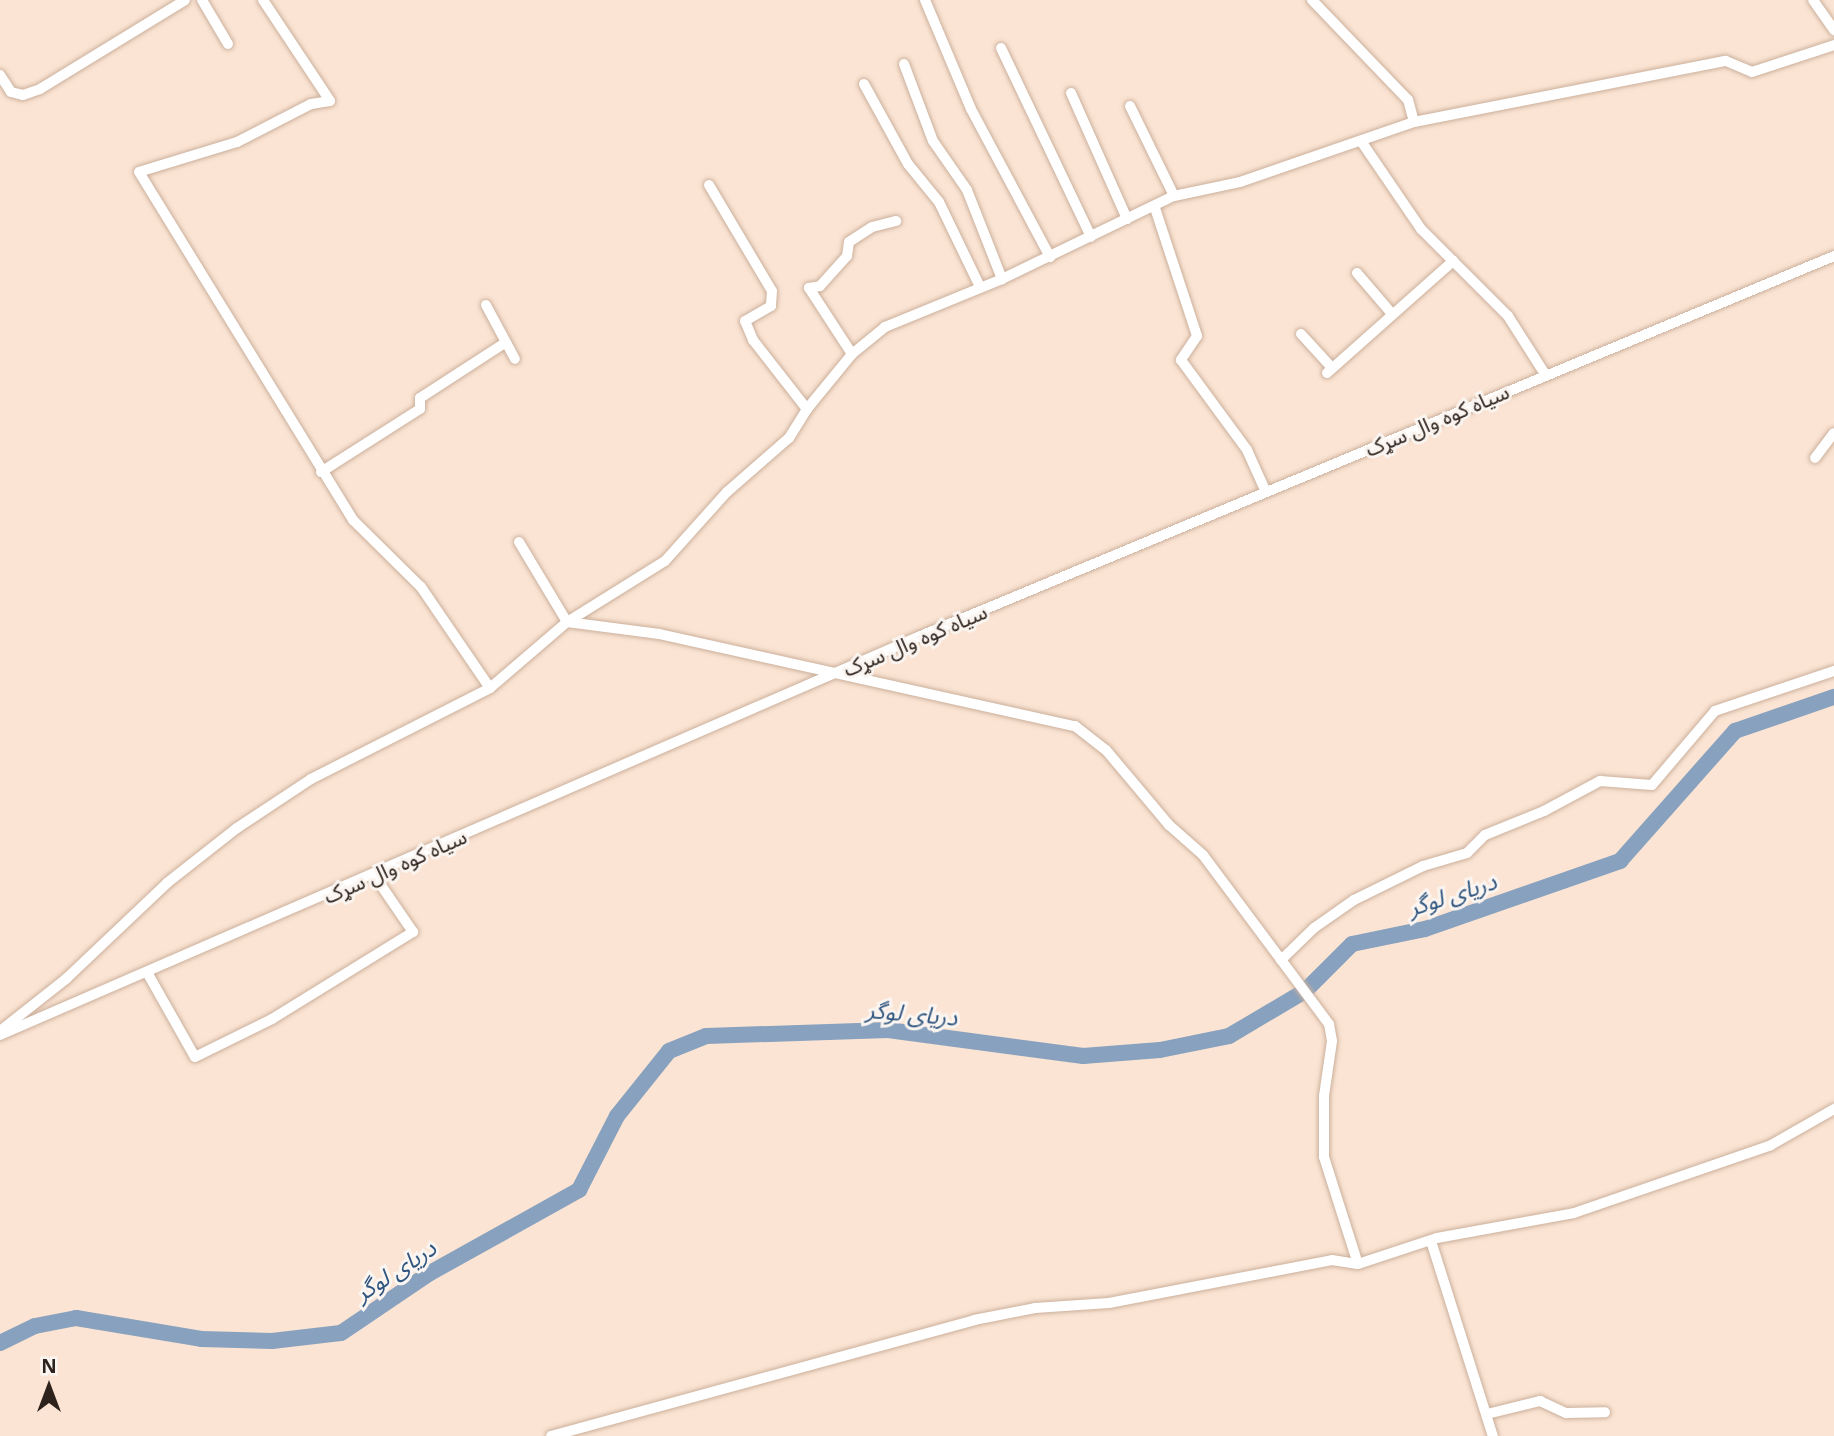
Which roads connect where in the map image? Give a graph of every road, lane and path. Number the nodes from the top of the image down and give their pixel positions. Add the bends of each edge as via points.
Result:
1 (185, 0) edge
2 (202, 0) edge
3 (264, 0) edge
4 (925, 0) edge
5 (1312, 0) edge
6 (1813, 0) edge
7 (172, 3) edge
8 (1834, 30) edge
9 (228, 44) dead end
10 (1834, 45) edge
11 (1001, 48) dead end
12 (904, 64) dead end
13 (0, 75) edge
14 (864, 84) dead end
15 (1071, 93) dead end
16 (1130, 106) dead end
17 (1414, 122) junction
18 (1361, 141) junction
19 (709, 186) dead end
20 (1174, 195) junction
21 (1155, 208) junction
22 (1127, 219) junction
23 (896, 221) dead end
24 (1090, 237) junction
25 (1834, 256) edge
26 (1050, 257) junction
27 (1452, 261) junction
28 (1357, 273) dead end
29 (1002, 279) junction
30 (980, 287) junction
31 (486, 305) dead end
32 (1392, 314) junction
33 (1301, 334) dead end
34 (503, 344) junction
35 (852, 354) junction
36 (515, 359) dead end
37 (1545, 374) junction
38 (807, 409) junction
39 (1834, 433) edge
40 (1815, 458) dead end
41 (321, 472) junction
42 (1265, 492) junction
43 (519, 542) dead end
44 (567, 622) junction
45 (1834, 671) edge
46 (837, 673) junction
47 (490, 688) junction
48 (374, 875) junction
49 (1281, 960) junction
50 (148, 974) junction
51 (0, 1033) edge
52 (1834, 1109) edge
53 (1431, 1241) junction
54 (1358, 1264) junction
55 (1605, 1412) dead end
56 (1487, 1414) junction
57 (551, 1436) edge
58 (1493, 1436) edge

1 - 7 street
2 - 9 street
3 - 41 street via 330,101 311,104 237,142 139,172
4 - 26 street via 971,109
5 - 17 street via 1408,100
6 - 8 street
7 - 13 street via 40,89 23,95 11,92
10 - 17 street via 1752,72 1726,61 1716,62
11 - 24 street
12 - 29 street via 933,141 967,190
14 - 30 street via 908,163 939,202
15 - 22 street
16 - 20 street
17 - 18 street
18 - 20 street via 1240,182
18 - 27 street via 1421,229
19 - 38 street via 772,291 771,306 745,321 753,340
20 - 21 street
21 - 22 street
21 - 42 street via 1197,336 1181,360 1247,450
22 - 24 street
23 - 35 street via 849,242 846,256 820,286 809,288 809,295
24 - 26 street
25 - 37 street, سیاه کوه وال سړک
26 - 29 street
27 - 32 street
27 - 37 street via 1508,316
28 - 32 street
29 - 30 street
30 - 35 street via 885,327
31 - 34 street
32 - 33 street via 1330,370
34 - 36 street
34 - 41 street via 420,398 420,409
35 - 38 street
37 - 42 street, سیاه کوه وال سړک
38 - 44 street via 789,438 727,492 665,561
39 - 40 street
41 - 47 street via 353,520 421,587
42 - 46 street, سیاه کوه وال سړک
43 - 44 street
44 - 46 street via 659,634
44 - 47 street
45 - 49 street via 1715,711 1652,785 1600,781 1545,811 1485,835 1467,853 1423,866 1354,900 1314,928
46 - 48 street, سیاه کوه وال سړک
46 - 49 street via 1075,726 1106,750 1168,825 1203,855
47 - 51 street via 311,779 237,828 167,883 67,978
48 - 50 street, سیاه کوه وال سړک
48 - 50 street via 413,932 272,1020 195,1057
49 - 54 street via 1321,1011 1332,1041 1324,1096 1324,1157
50 - 51 street, سیاه کوه وال سړک
52 - 53 street via 1771,1145 1701,1166 1651,1190 1574,1213
53 - 54 street
53 - 56 street
54 - 57 street via 1332,1260 1109,1303 1035,1308 974,1320
55 - 56 street via 1566,1412 1540,1401
56 - 58 street

